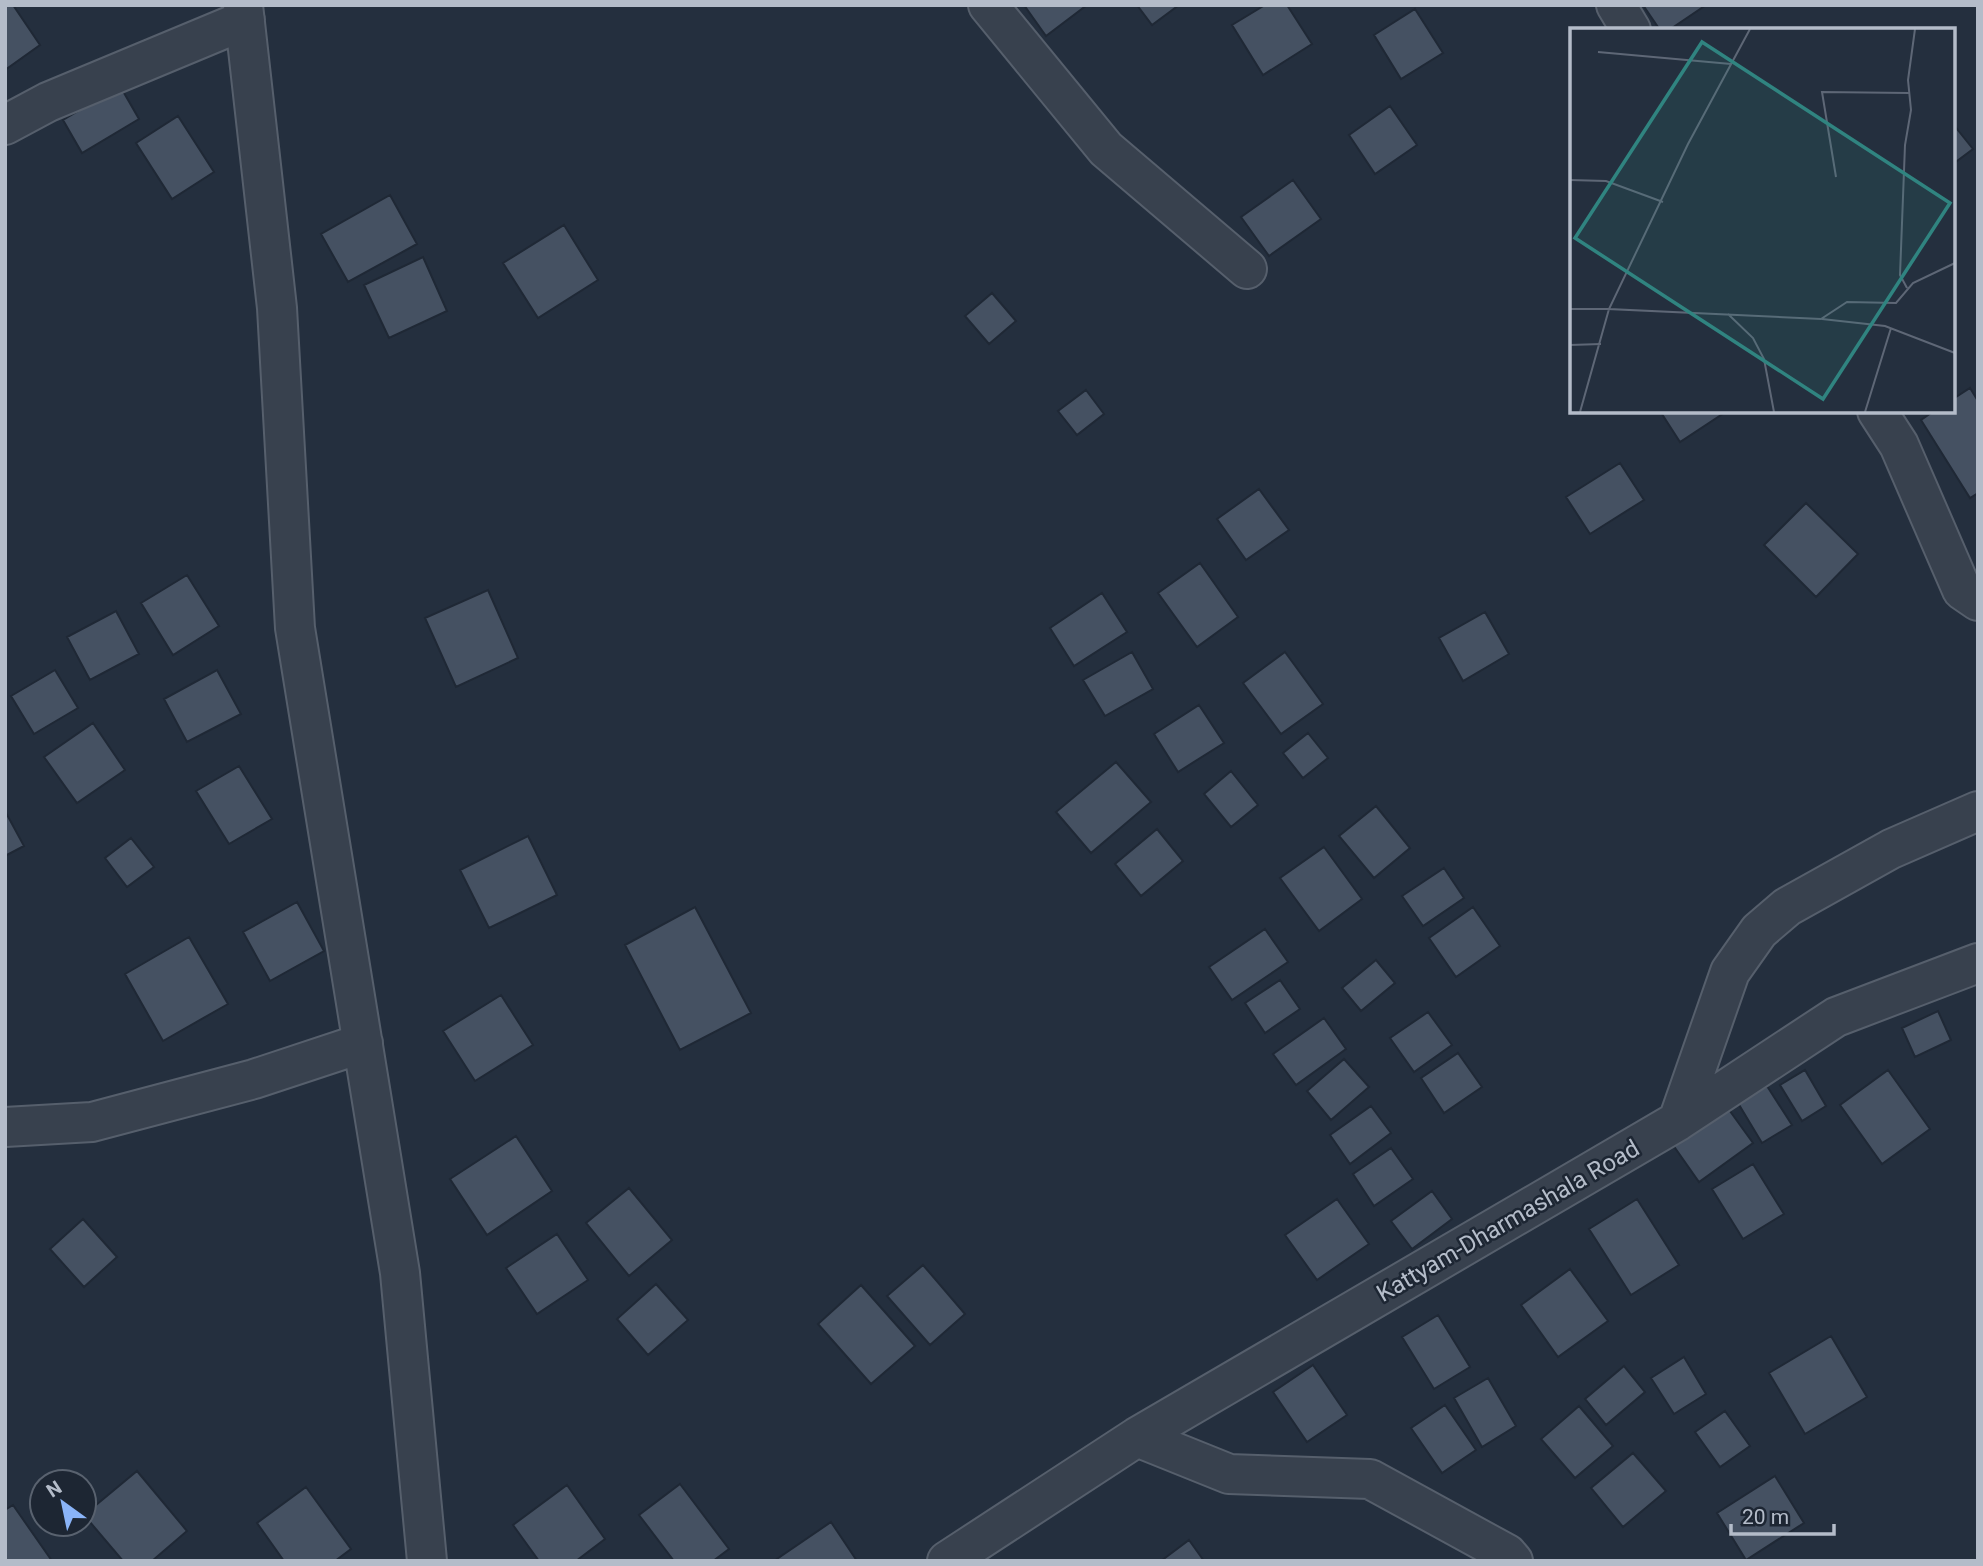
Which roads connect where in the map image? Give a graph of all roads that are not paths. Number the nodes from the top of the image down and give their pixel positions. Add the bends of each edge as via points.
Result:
1 (988, 5) edge
2 (1616, 5) edge
3 (244, 13) edge
4 (1630, 28) edge
5 (5, 125) edge
6 (1247, 269) dead end
7 (1878, 413) edge
8 (1978, 601) edge
9 (1978, 811) edge
10 (1978, 963) edge
11 (362, 1043) junction
12 (1678, 1121) junction
13 (5, 1127) edge
14 (1137, 1437) junction
15 (427, 1561) edge
16 (947, 1561) edge
17 (1513, 1561) edge

1 - 6 street via 1106,149
2 - 4 street
3 - 5 street
3 - 11 street via 277,308 295,628
7 - 8 street via 1899,445 1962,590
9 - 12 street via 1891,849 1787,907 1759,931 1730,972
10 - 12 street, Kattyam-Dharmashala Road via 1836,1017
11 - 13 street via 254,1079 92,1122
11 - 15 street via 400,1273
12 - 14 street, Kattyam-Dharmashala Road
14 - 16 street, Kattyam-Dharmashala Road
14 - 17 street via 1229,1474 1370,1479

